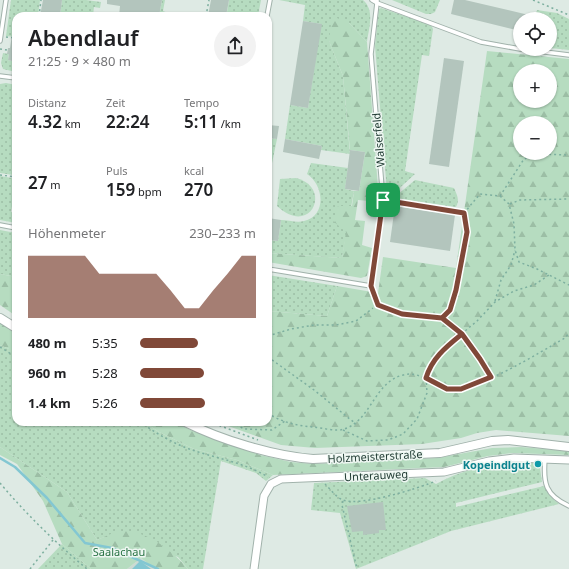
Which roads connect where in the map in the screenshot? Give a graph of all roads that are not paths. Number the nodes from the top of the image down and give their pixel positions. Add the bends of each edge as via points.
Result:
1 (6, 0) edge
2 (270, 0) edge
3 (372, 0) edge
4 (377, 1) edge
5 (268, 12) edge
6 (1, 36) edge
7 (0, 41) edge
8 (513, 48) edge
9 (557, 53) edge
10 (569, 54) edge
11 (0, 76) edge
12 (12, 78) edge
13 (0, 225) edge
14 (12, 227) edge
15 (272, 270) edge
16 (371, 286) junction
17 (378, 305) road end
18 (0, 318) edge
19 (12, 326) edge
20 (196, 426) edge
21 (569, 446) edge
22 (545, 459) junction
23 (569, 460) edge
24 (569, 506) edge
25 (254, 569) edge

1 - 6 lane
2 - 5 lane
3 - 4 lane
4 - 8 lane via 481,42
4 - 16 lane, Walserfeld via 371,54 383,200
6 - 7 lane
9 - 10 lane
11 - 12 lane
13 - 14 lane
15 - 16 lane
16 - 17 lane, Walserfeld
18 - 19 street
20 - 21 street, Holzmeisterstraße via 262,450 313,459 440,452 508,440
22 - 23 street, Unterauweg
22 - 24 lane via 544,478 547,489 553,497
22 - 25 street, Unterauweg via 502,459 444,472 281,479 268,488 262,506

